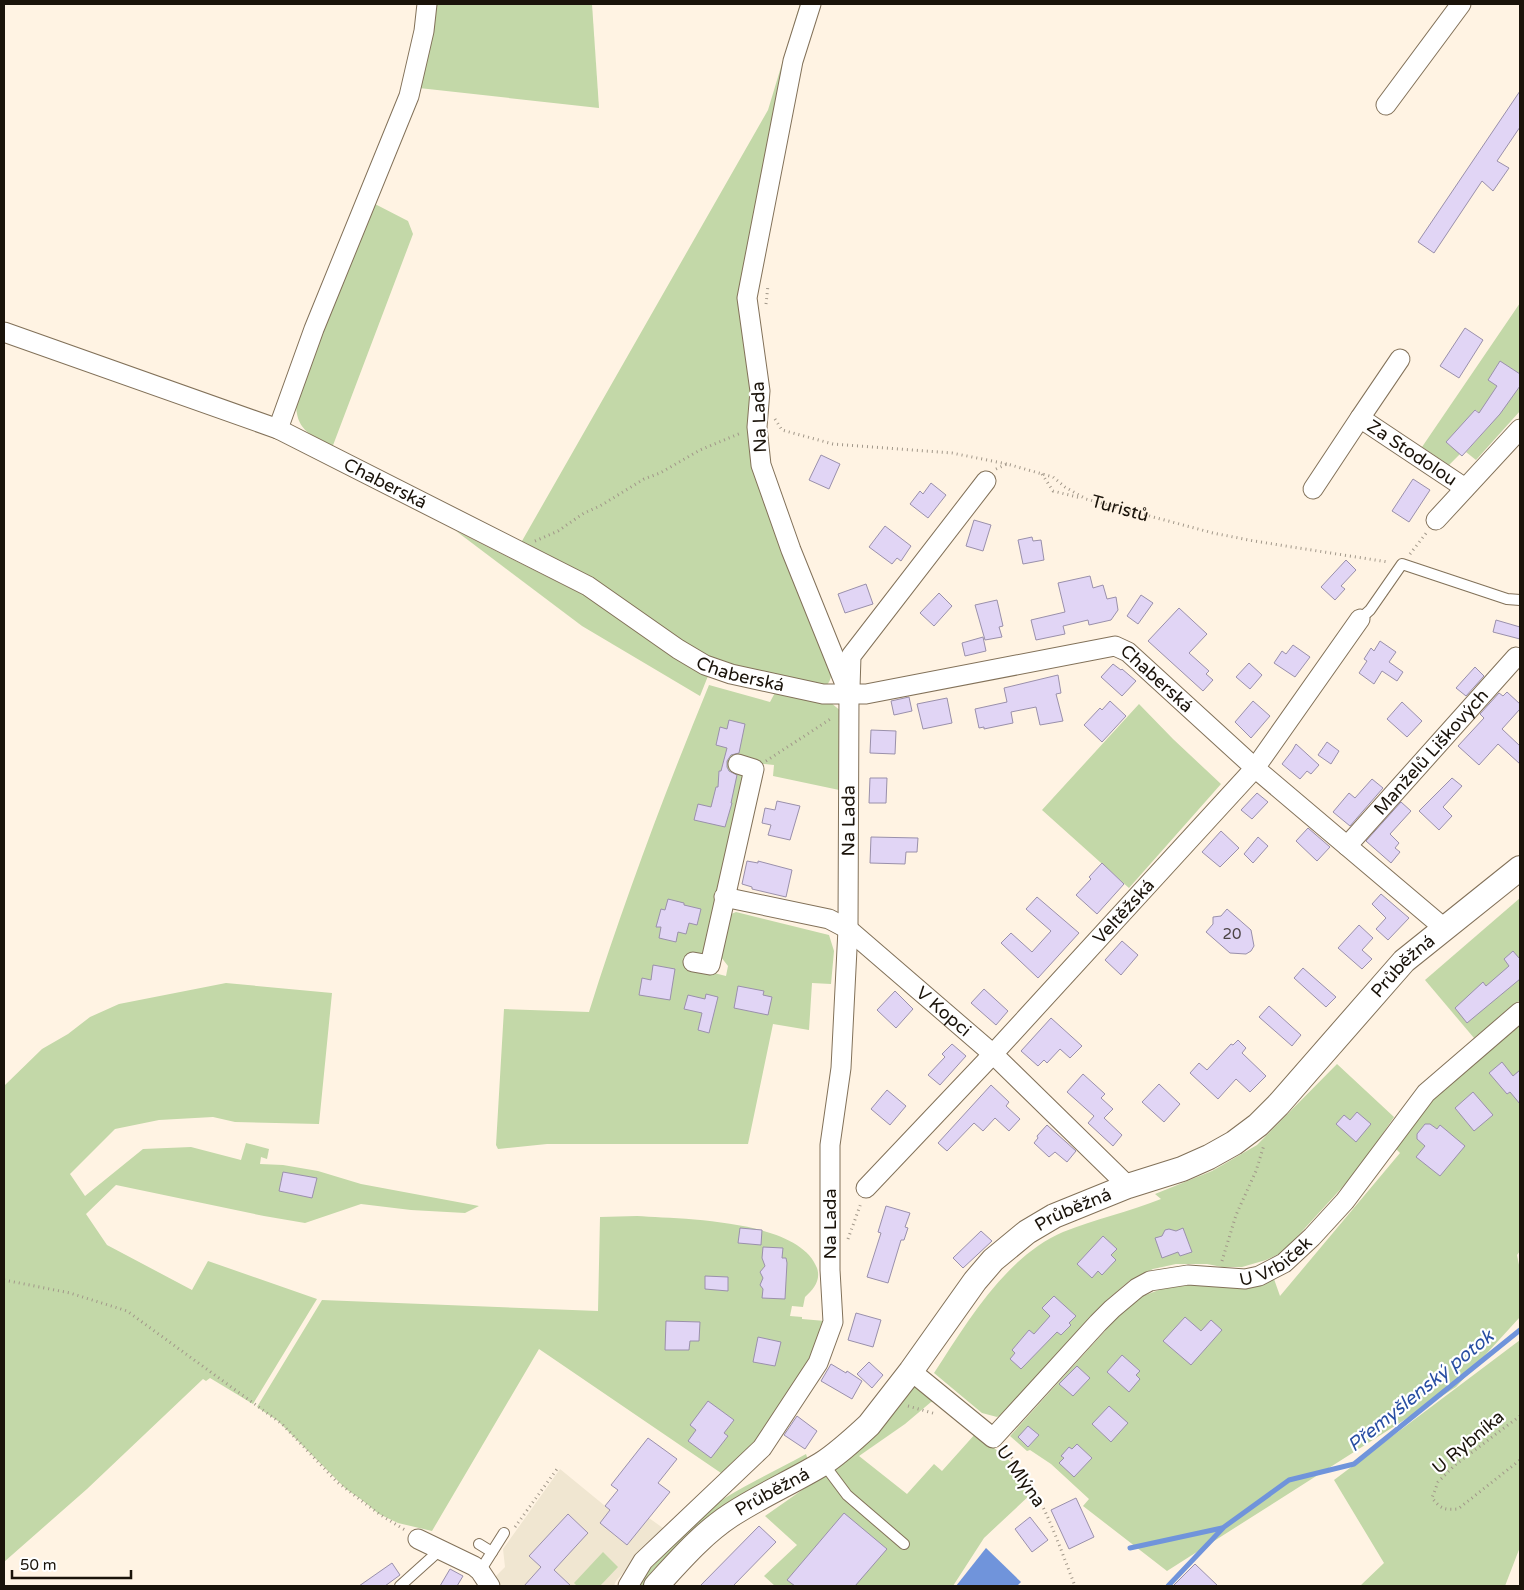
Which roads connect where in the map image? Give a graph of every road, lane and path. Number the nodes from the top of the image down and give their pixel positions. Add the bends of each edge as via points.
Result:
1 (427, 4) edge
2 (811, 4) edge
3 (1461, 4) edge
4 (1386, 105) dead end
5 (769, 283) dead end
6 (765, 311) dead end
7 (4, 332) edge
8 (1400, 359) dead end
9 (1360, 418) junction
10 (757, 427) junction
11 (1520, 428) edge
12 (278, 429) junction
13 (1007, 464) junction
14 (1041, 474) junction
15 (986, 481) joint
16 (1465, 488) junction
17 (1313, 489) dead end
18 (1086, 499) junction
19 (1436, 520) dead end
20 (524, 554) junction
21 (1402, 564) junction
22 (1520, 600) edge
23 (1360, 619) joint
24 (1516, 657) dead end
25 (849, 700) junction
26 (746, 767) joint
27 (1255, 768) junction
28 (1347, 846) junction
29 (1520, 868) edge
30 (724, 897) junction
31 (1444, 928) junction
32 (848, 929) junction
33 (709, 965) dead end
34 (1520, 1012) edge
35 (993, 1054) junction
36 (1266, 1139) dead end
37 (1128, 1186) junction
38 (866, 1188) joint
39 (847, 1242) dead end
40 (1215, 1277) junction
41 (4, 1280) edge
42 (911, 1371) junction
43 (1520, 1416) edge
44 (993, 1438) junction
45 (1520, 1460) edge
46 (823, 1463) junction
47 (557, 1469) dead end
48 (508, 1533) joint
49 (418, 1539) joint
50 (479, 1544) dead end
51 (904, 1544) dead end
52 (440, 1550) junction
53 (492, 1552) junction
54 (485, 1579) edge
55 (400, 1586) edge
56 (628, 1586) edge
57 (656, 1586) edge
58 (1075, 1586) edge

1 - 12 street via 410,96 314,329
2 - 10 street, Na Lada via 794,61 747,298 760,390
3 - 4 street
5 - 6 path
7 - 12 street, Chaberská
8 - 9 street, Za Stodolou
9 - 16 street, Za Stodolou
9 - 17 street, Za Stodolou
10 - 13 path, Turistů via 772,415 782,430 833,444 952,453
10 - 20 path via 700,450 644,479 558,531 534,541
10 - 25 street, Na Lada via 761,465
11 - 16 street, Za Stodolou
12 - 20 street, Chaberská
13 - 14 path, Turistů
13 - 15 path via 994,469
14 - 18 path, Turistů
14 - 18 path via 1053,491
15 - 25 street via 851,656
16 - 19 street, Za Stodolou
18 - 21 path, Turistů via 1213,533
20 - 25 street, Chaberská via 588,586 705,665 767,683
21 - 22 lane via 1507,599
21 - 23 lane
23 - 27 street, Veltěžská
24 - 28 street, Manželů Liškových
25 - 26 path
25 - 27 street, Chaberská via 1115,646 1128,652
25 - 32 street, Na Lada
26 - 30 street
27 - 28 street, Chaberská
27 - 35 street, Veltěžská
28 - 31 street, Chaberská
29 - 31 street, Průběžná
30 - 32 street, V Kopci via 829,919
30 - 33 street
31 - 37 street, Průběžná via 1404,961 1258,1126 1200,1161
32 - 35 street, V Kopci
32 - 56 street, Na Lada via 841,1068 830,1145 833,1322 828,1340 818,1363 762,1448 643,1561
34 - 40 street, U Vrbiček via 1426,1093 1345,1201 1295,1254 1259,1276 1245,1279
35 - 37 street, V Kopci
35 - 38 street, Veltěžská
36 - 40 path
37 - 42 street, Průběžná via 1054,1216 1027,1232 993,1260
38 - 39 path
40 - 44 street, U Vrbiček via 1165,1277 1150,1280 1137,1288 1098,1323
41 - 49 path via 70,1293 127,1311 282,1424 338,1482
42 - 44 street, U Mlýna
42 - 46 street, Průběžná via 869,1425
43 - 45 path, U Rybníka via 1455,1465 1438,1482 1432,1498 1445,1510 1458,1509
44 - 58 path, U Mlýna via 1013,1459 1035,1491
46 - 51 lane via 847,1495
46 - 57 street, Průběžná via 730,1516 692,1548
47 - 48 path
48 - 53 lane
49 - 52 street
50 - 53 lane
52 - 54 street via 474,1566
52 - 55 lane
53 - 54 lane

